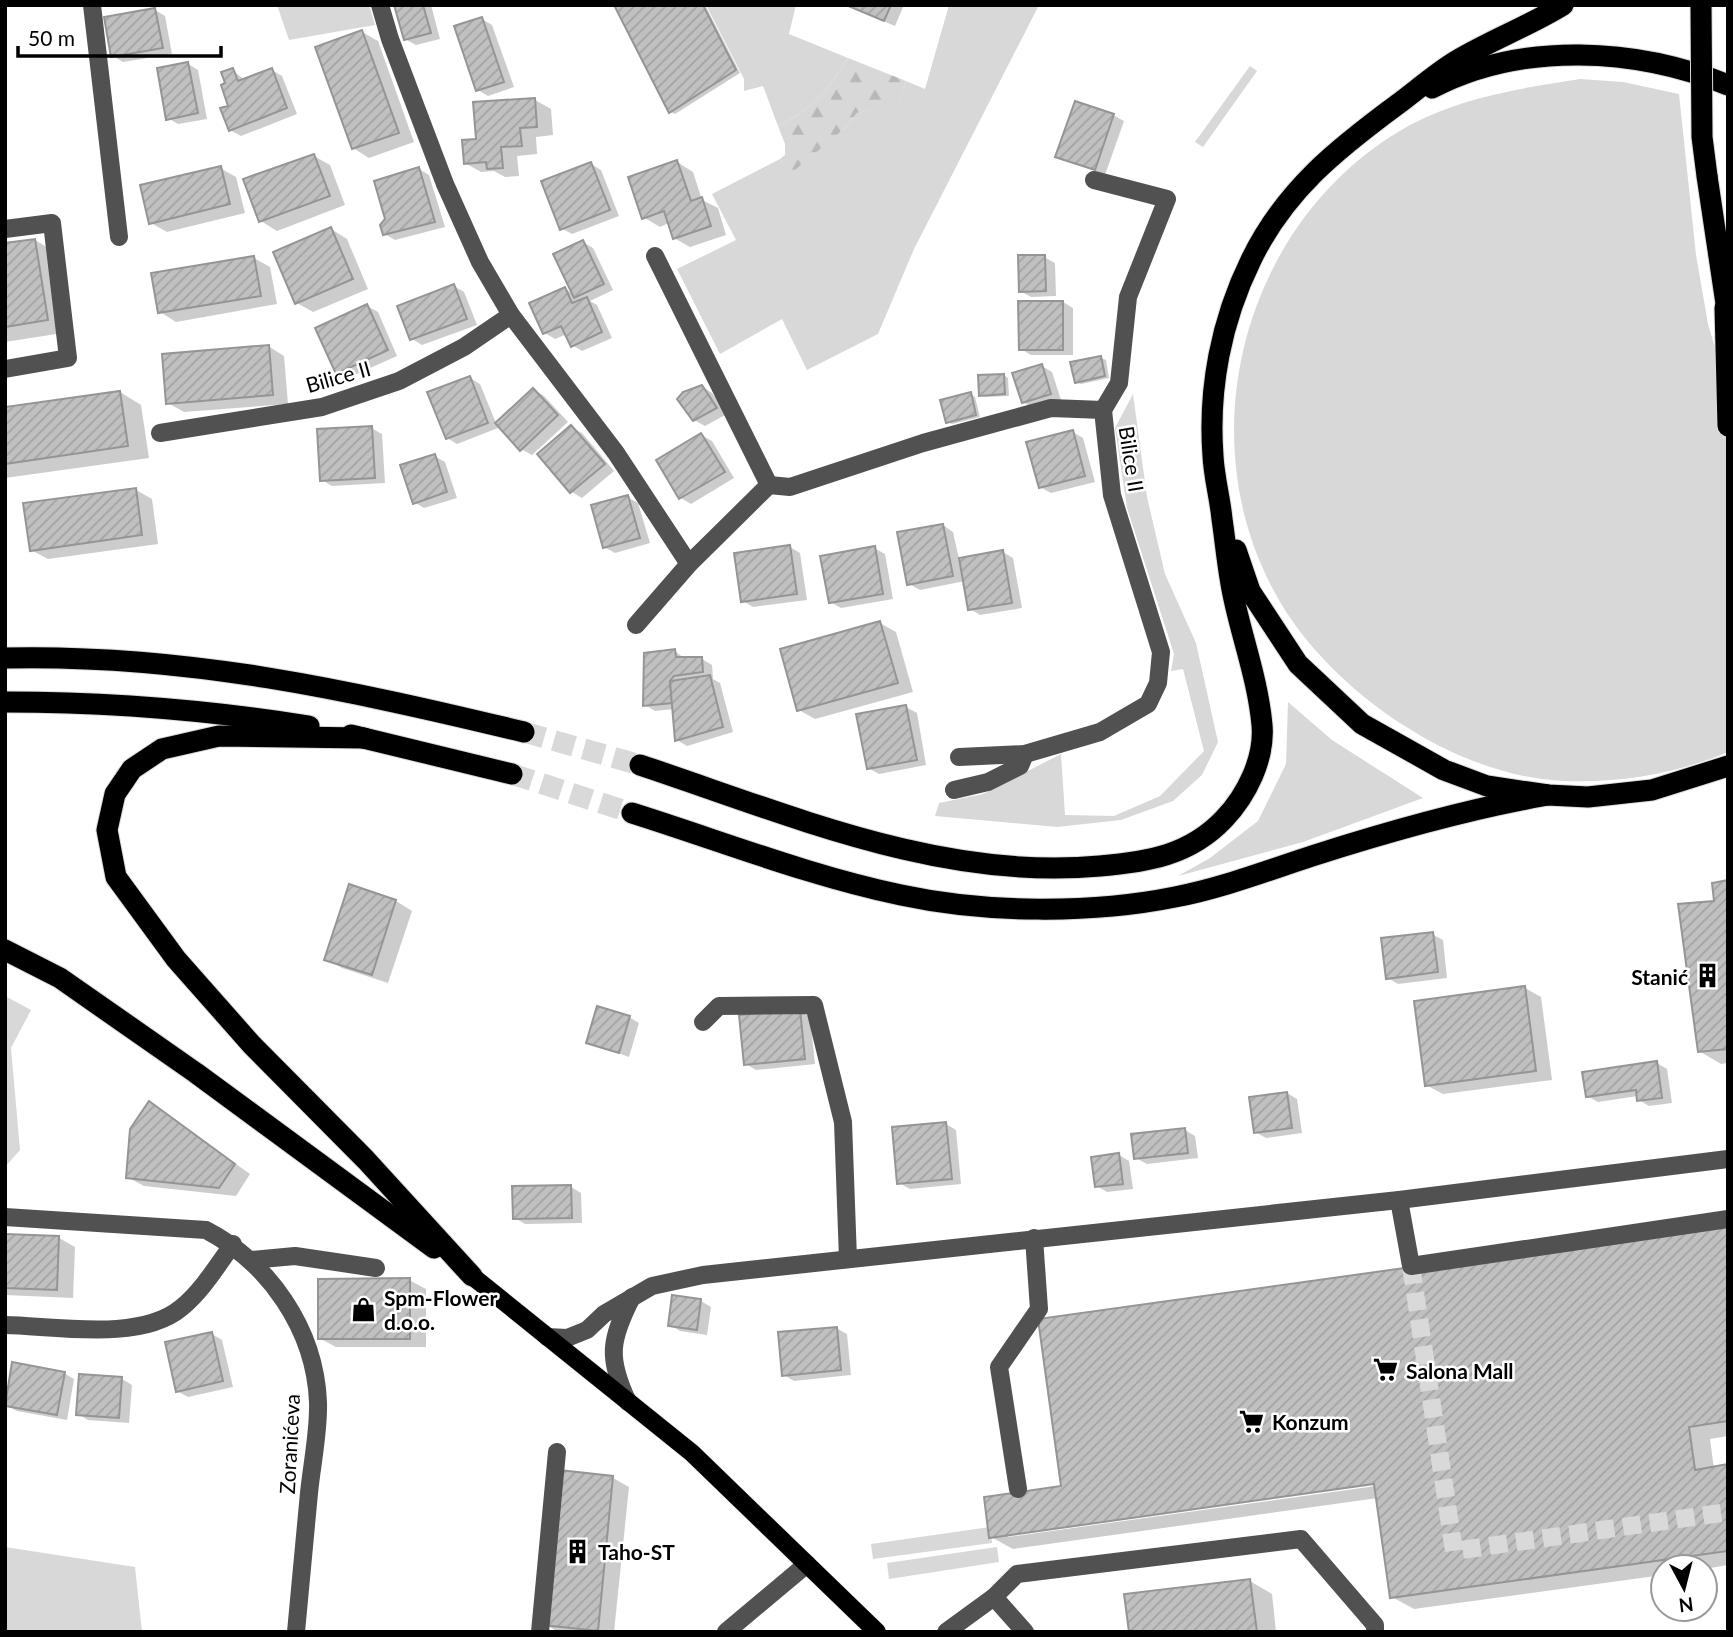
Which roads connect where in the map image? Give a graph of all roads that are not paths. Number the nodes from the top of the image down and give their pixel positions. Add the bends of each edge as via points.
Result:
1 (92, 5) edge
2 (380, 5) edge
3 (1563, 5) edge
4 (1701, 5) edge
5 (1728, 85) edge
6 (1390, 110) junction
7 (1094, 180) dead end
8 (5, 229) edge
9 (119, 237) dead end
10 (655, 256) dead end
11 (1726, 313) edge
12 (511, 315) junction
13 (5, 369) edge
14 (1102, 410) junction
15 (1728, 426) edge
16 (160, 433) dead end
17 (769, 485) junction
18 (1221, 508) junction
19 (689, 564) junction
20 (636, 625) dead end
21 (5, 658) edge
22 (5, 702) edge
23 (524, 732) tunnel mouth
24 (364, 738) junction
25 (1025, 754) junction
26 (959, 757) dead end
27 (640, 765) tunnel mouth
28 (1723, 770) edge
29 (512, 774) tunnel mouth
30 (954, 790) dead end
31 (1548, 795) junction
32 (632, 813) tunnel mouth
33 (5, 950) edge
34 (703, 1022) dead end
35 (1728, 1159) edge
36 (1399, 1200) junction
37 (5, 1217) edge
38 (1728, 1219) edge
39 (1034, 1238) junction
40 (233, 1244) junction
41 (848, 1259) junction
42 (251, 1260) junction
43 (376, 1268) dead end
44 (472, 1276) junction
45 (632, 1297) junction
46 (5, 1325) edge
47 (547, 1337) junction
48 (628, 1402) junction
49 (557, 1452) dead end
50 (1018, 1489) dead end
51 (807, 1563) junction
52 (994, 1597) junction
53 (296, 1632) edge
54 (540, 1632) edge
55 (726, 1632) edge
56 (877, 1632) edge
57 (946, 1632) edge
58 (1025, 1632) edge
59 (1375, 1632) edge

1 - 9 street
2 - 12 street via 445,184 480,262
3 - 6 highway via 1455,62
4 - 11 highway, bridge via 1702,137
5 - 6 highway via 1646,60 1593,55 1540,58 1487,68 1437,85
6 - 18 highway via 1348,139 1310,174 1278,214 1232,305 1218,355 1212,406
7 - 14 street via 1167,199 1128,297 1119,383
8 - 13 street via 52,223 68,358
10 - 17 street
11 - 15 highway
12 - 16 street, Bilice II via 464,348 399,381 322,407
12 - 19 street via 616,453
14 - 17 street, Bilice II via 1051,408 923,443 790,487
14 - 25 street, Bilice II via 1112,495 1153,619 1161,652 1160,675 1148,704 1131,716 1100,732
17 - 19 street
18 - 27 highway via 1233,597 1263,730 1256,768 1236,807 1206,838 1170,856 1070,869 950,859 870,841
18 - 31 highway via 1250,591 1298,664 1362,724 1444,770 1487,786
19 - 20 street
21 - 23 highway via 50,657 236,671 361,693
22 - 24 highway via 223,713
24 - 29 highway
24 - 44 highway via 219,736 162,749 132,769 115,794 107,831 116,877 176,960
25 - 26 street, Bilice II
25 - 30 street, Bilice II via 1020,765 988,782
28 - 31 highway via 1652,790 1588,797
31 - 32 highway via 1397,829 1220,887 1172,898 1077,908 903,896
33 - 44 highway via 60,978
34 - 41 street via 719,1006 814,1005 843,1122
35 - 36 street
36 - 38 street via 1411,1266
36 - 39 street
37 - 40 street, Zoranićeva via 206,1230
39 - 41 street
39 - 50 street via 1039,1309 999,1367
40 - 42 street, Zoranićeva
40 - 46 street via 180,1309 146,1324 107,1330
41 - 45 street via 676,1280
42 - 43 street via 295,1256
42 - 53 street, Zoranićeva via 288,1307 311,1356 318,1402
44 - 47 main road
45 - 47 street via 587,1331 567,1338
45 - 48 street via 615,1330 613,1349 614,1373
47 - 48 main road
48 - 51 main road via 692,1453
49 - 54 street
51 - 55 street
51 - 56 main road
52 - 57 street
52 - 58 street
52 - 59 street via 1017,1574 1301,1539 1375,1625

